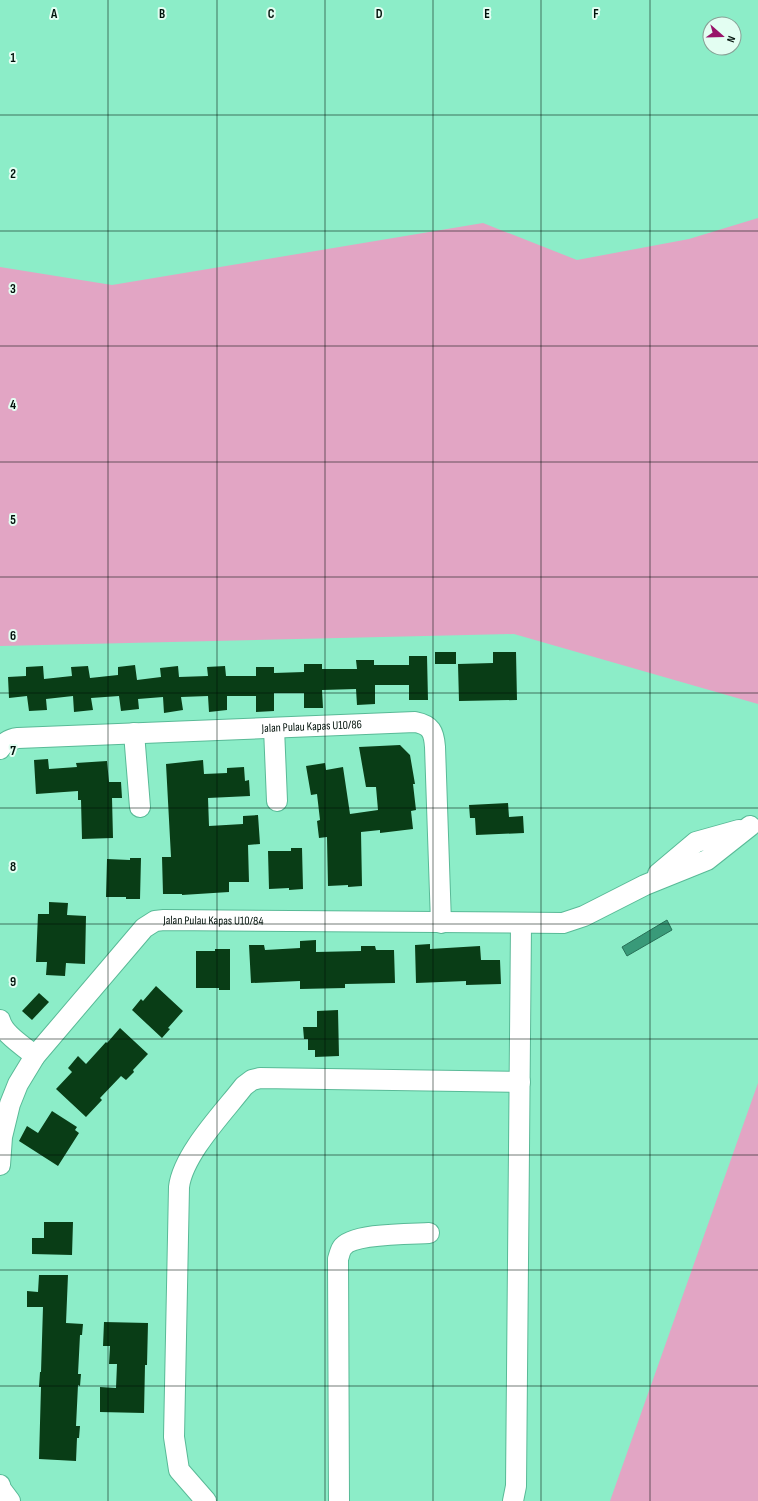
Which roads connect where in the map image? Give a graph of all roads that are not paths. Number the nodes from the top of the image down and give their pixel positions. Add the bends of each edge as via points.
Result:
1 (274, 728) junction
2 (134, 733) junction
3 (0, 749) edge
4 (277, 801) dead end
5 (140, 807) dead end
6 (754, 825) edge
7 (441, 923) junction
8 (521, 924) junction
9 (0, 1020) edge
10 (35, 1056) junction
11 (520, 1082) junction
12 (0, 1165) edge
13 (429, 1233) dead end
14 (0, 1485) edge
15 (10, 1501) edge
16 (206, 1501) edge
17 (339, 1501) edge
18 (513, 1501) edge

1 - 2 street, Jalan Pulau Kapas U10/86
1 - 4 street
1 - 7 street, Jalan Pulau Kapas U10/86 via 415,722 425,724 431,729 435,747
2 - 3 street, Jalan Pulau Kapas U10/86 via 18,738 10,739
2 - 5 street
6 - 8 street, Jalan Pulau Kapas U10/84 via 696,842 644,885 584,916 563,923
7 - 8 street, Jalan Pulau Kapas U10/84
7 - 10 street, Jalan Pulau Kapas U10/84 via 155,921 144,928
8 - 11 street
9 - 10 street via 1,1025
10 - 12 street, Jalan Pulau Kapas U10/84 via 18,1084 10,1104 2,1138
11 - 16 street via 260,1078 244,1086 194,1150 180,1176 179,1187 174,1437 179,1470
11 - 18 street via 516,1486
13 - 17 street via 366,1237 350,1240 342,1247 338,1259
14 - 15 street

